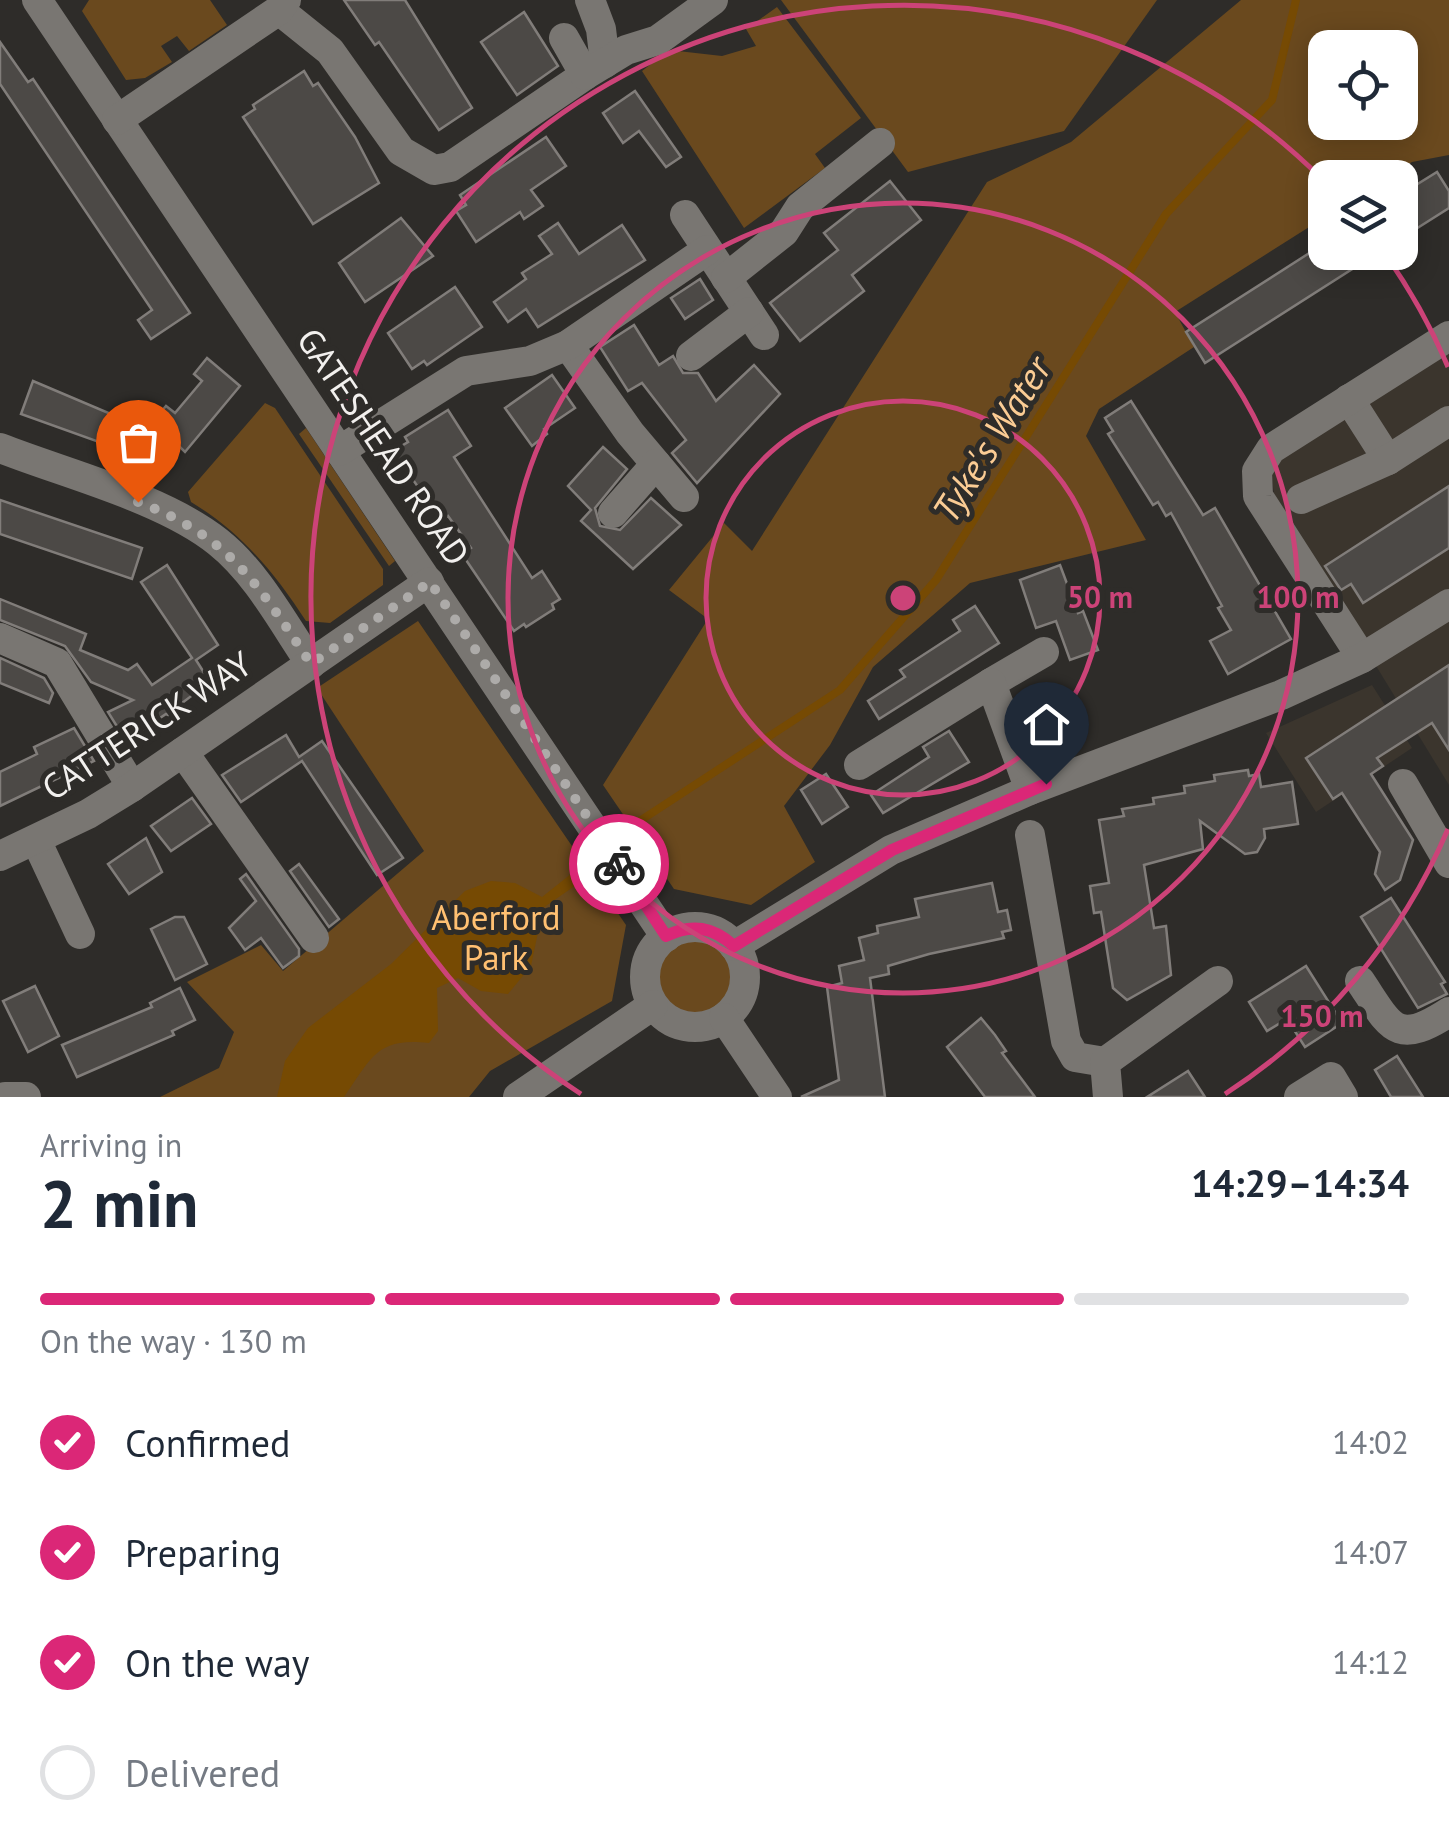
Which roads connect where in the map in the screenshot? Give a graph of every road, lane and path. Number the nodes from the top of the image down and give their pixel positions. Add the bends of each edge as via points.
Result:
1 (37, 0) edge
2 (590, 0) edge
3 (712, 0) edge
4 (282, 5) edge
5 (564, 38) dead end
6 (595, 69) junction
7 (117, 120) junction
8 (880, 144) dead end
9 (685, 215) dead end
10 (707, 250) junction
11 (726, 278) junction
12 (1449, 336) edge
13 (568, 345) junction
14 (691, 356) dead end
15 (1350, 399) junction
16 (1449, 421) edge
17 (0, 448) edge
18 (339, 451) junction
19 (1388, 460) junction
20 (656, 464) junction
21 (684, 496) dead end
22 (1301, 499) dead end
23 (613, 513) dead end
24 (430, 582) junction
25 (1449, 604) edge
26 (0, 638) edge
27 (1044, 652) dead end
28 (1362, 658) junction
29 (311, 664) junction
30 (991, 683) junction
31 (183, 752) junction
32 (858, 766) dead end
33 (1403, 784) dead end
34 (132, 788) junction
35 (1030, 790) junction
36 (1030, 835) dead end
37 (36, 840) junction
38 (0, 856) edge
39 (1449, 864) edge
40 (80, 934) dead end
41 (666, 936) junction
42 (314, 938) dead end
43 (734, 946) junction
44 (1218, 980) dead end
45 (1360, 981) dead end
46 (654, 1005) junction
47 (1449, 1012) edge
48 (724, 1018) junction
49 (1104, 1062) junction
50 (533, 1092) edge
51 (5, 1097) edge
52 (26, 1097) edge
53 (777, 1097) edge
54 (1108, 1097) edge
55 (1299, 1097) edge
56 (1343, 1097) edge

1 - 7 street, GATESHEAD ROAD
2 - 6 street via 601,29
3 - 6 street via 658,40
4 - 6 street via 330,51 400,152 434,170 450,167
4 - 7 street
5 - 6 street
7 - 18 street, GATESHEAD ROAD
8 - 11 street via 800,206 784,232
9 - 10 street
10 - 11 street
10 - 13 street
11 - 14 street via 756,323
12 - 15 street
13 - 18 street via 530,361 466,372
13 - 20 street
15 - 19 street
15 - 28 street via 1271,448 1256,483 1258,496
16 - 19 street
17 - 29 street via 168,513 218,542 256,582
18 - 24 street, GATESHEAD ROAD
19 - 22 street
20 - 21 street
20 - 23 street
24 - 29 street, CATTERICK WAY
24 - 41 street, GATESHEAD ROAD
25 - 28 street
26 - 34 street via 57,663
27 - 30 street
28 - 35 street
29 - 31 street, CATTERICK WAY
30 - 32 street
30 - 35 street
31 - 34 street, CATTERICK WAY
31 - 42 street
33 - 39 street
34 - 37 street, CATTERICK WAY
35 - 43 street via 892,850
36 - 49 street via 1066,1041 1075,1057
37 - 38 street, CATTERICK WAY
37 - 40 street
41 - 43 street via 710,930
41 - 46 street via 648,961 647,991
43 - 48 street via 745,976
44 - 49 street
45 - 47 street via 1390,1024 1406,1034
46 - 48 street via 686,1026
46 - 50 street
48 - 53 street
49 - 54 street
51 - 52 street
55 - 56 street via 1331,1077

